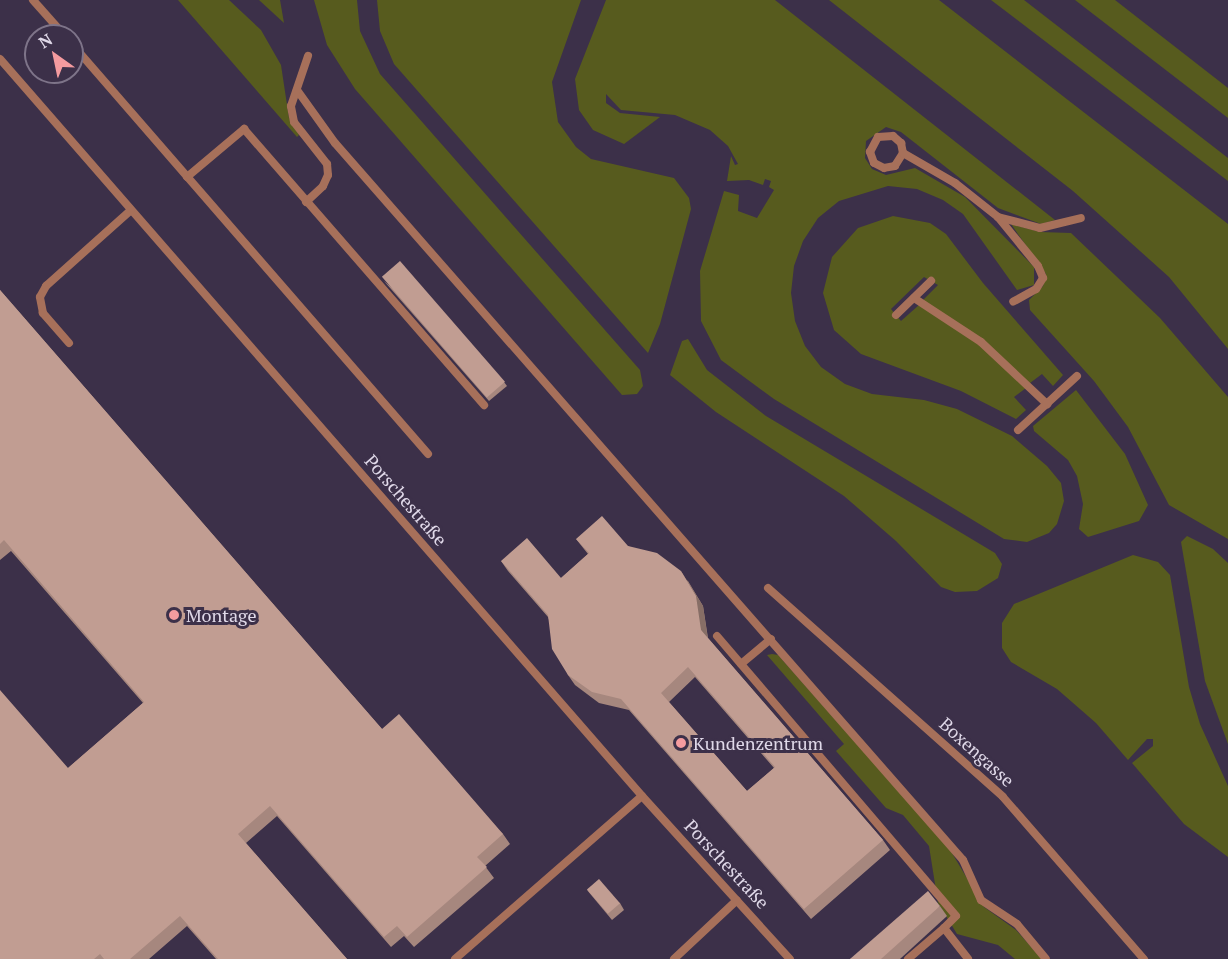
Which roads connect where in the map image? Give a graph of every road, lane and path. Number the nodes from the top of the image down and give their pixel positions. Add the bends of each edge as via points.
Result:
1 (33, 0) edge
2 (54, 24) edge
3 (308, 56) dead end
4 (84, 58) edge
5 (0, 59) edge
6 (297, 90) junction
7 (903, 153) junction
8 (188, 177) junction
9 (306, 202) junction
10 (130, 211) junction
11 (998, 216) junction
12 (1081, 218) dead end
13 (931, 281) dead end
14 (914, 298) junction
15 (1013, 302) dead end
16 (896, 315) dead end
17 (69, 343) dead end
18 (1077, 376) dead end
19 (1047, 404) junction
20 (484, 405) dead end
21 (1018, 430) dead end
22 (428, 454) dead end
23 (768, 588) dead end
24 (717, 636) dead end
25 (771, 639) junction
26 (741, 664) junction
27 (642, 796) junction
28 (737, 900) junction
29 (944, 928) junction
30 (455, 959) edge
31 (674, 959) edge
32 (790, 959) edge
33 (908, 959) edge
34 (968, 959) edge
35 (1046, 959) edge
36 (1144, 959) edge

1 - 2 lane
3 - 6 lane
4 - 8 lane
5 - 10 lane, Porschestraße
6 - 9 lane via 291,106 294,123 327,164 328,175 323,186
6 - 25 lane via 335,143
7 - 7 lane via 900,162 884,168 874,163 870,152 874,141 888,135 901,143
7 - 11 lane via 955,183
8 - 9 lane via 244,129
8 - 22 lane
9 - 20 lane
10 - 17 lane via 46,286 40,297 43,313
10 - 27 lane, Porschestraße
11 - 12 lane via 1040,228
11 - 15 lane via 1038,266 1042,278 1036,289
13 - 14 lane
14 - 16 lane
14 - 19 lane via 981,342
18 - 19 lane
19 - 21 lane
23 - 36 lane, Boxengasse via 1003,797
24 - 26 lane
25 - 26 lane
25 - 35 lane via 963,860 981,900 1017,924
26 - 29 lane via 956,916
27 - 28 lane, Porschestraße
27 - 30 lane
28 - 31 lane
28 - 32 lane, Porschestraße
29 - 33 lane
29 - 34 lane

